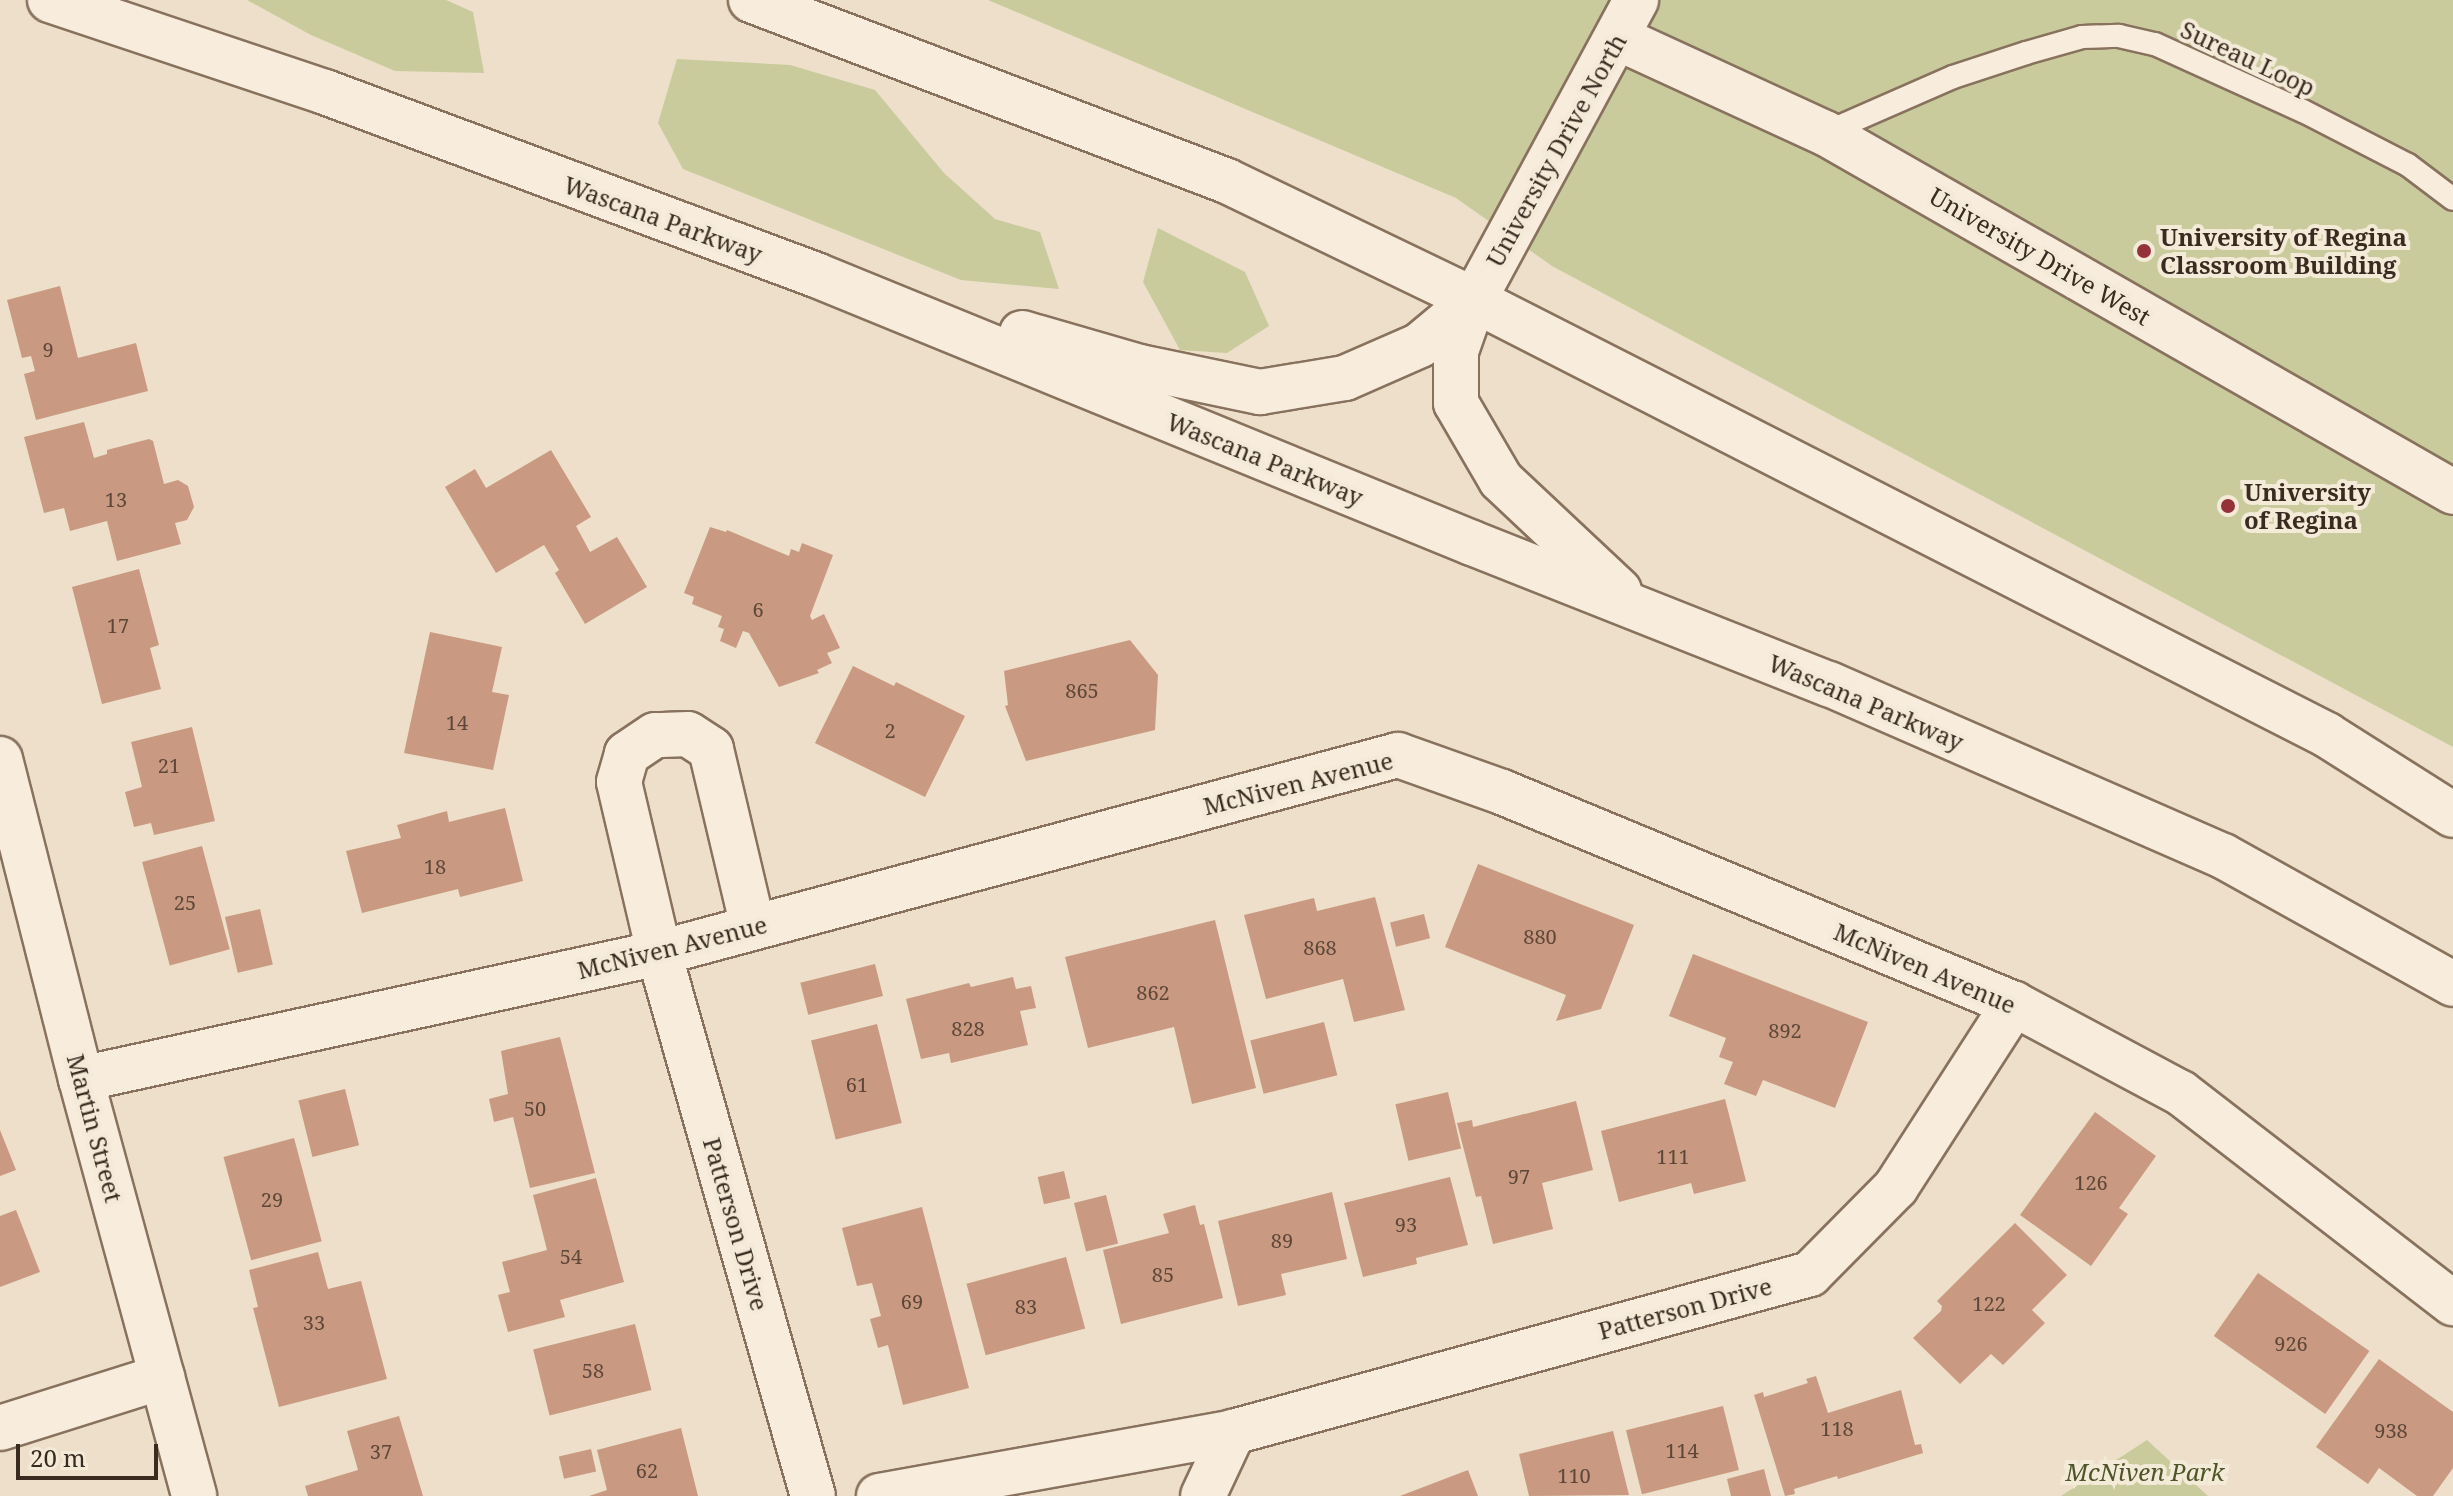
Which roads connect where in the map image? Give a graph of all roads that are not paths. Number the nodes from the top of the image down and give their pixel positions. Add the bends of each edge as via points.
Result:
1 (50, 0) edge
2 (751, 0) edge
3 (1627, 19) edge
4 (1825, 133) junction
5 (2453, 199) edge
6 (816, 275) junction
7 (1474, 300) junction
8 (2453, 492) edge
9 (1637, 608) junction
10 (0, 759) edge
11 (2453, 815) edge
12 (753, 927) junction
13 (659, 953) junction
14 (2453, 984) edge
15 (2014, 1004) junction
16 (81, 1079) junction
17 (2453, 1303) edge
18 (162, 1377) junction
19 (0, 1428) edge
20 (1233, 1432) junction
21 (194, 1496) edge
22 (813, 1496) edge
23 (879, 1496) edge
24 (1203, 1496) edge

1 - 6 street, Wascana Parkway via 325,92
2 - 7 street via 1227,181
3 - 4 street, University Drive West
3 - 7 street, University Drive North
4 - 5 lane, Sureau Loop via 1953,77 2082,37 2119,36 2155,44 2303,111 2408,165
4 - 8 street, University Drive West
6 - 7 street via 1140,367 1260,392 1345,378 1420,345
6 - 9 street, Wascana Parkway
7 - 9 street via 1456,351 1456,403 1501,480
7 - 11 street via 2327,735
9 - 14 street, Wascana Parkway via 1829,684 2223,856
10 - 16 street, Martin Street
12 - 13 street, McNiven Avenue
12 - 13 street, Patterson Drive via 711,749 688,734 655,735 627,754 619,782
12 - 15 street, McNiven Avenue via 1398,755 1502,792
13 - 16 street, McNiven Avenue
13 - 22 street, Patterson Drive
15 - 17 street, McNiven Avenue via 2181,1093
15 - 20 street, Patterson Drive via 1896,1187 1810,1274
16 - 18 street, Martin Street
18 - 19 street
18 - 21 street, Martin Street
20 - 23 street, Patterson Drive
20 - 24 street

